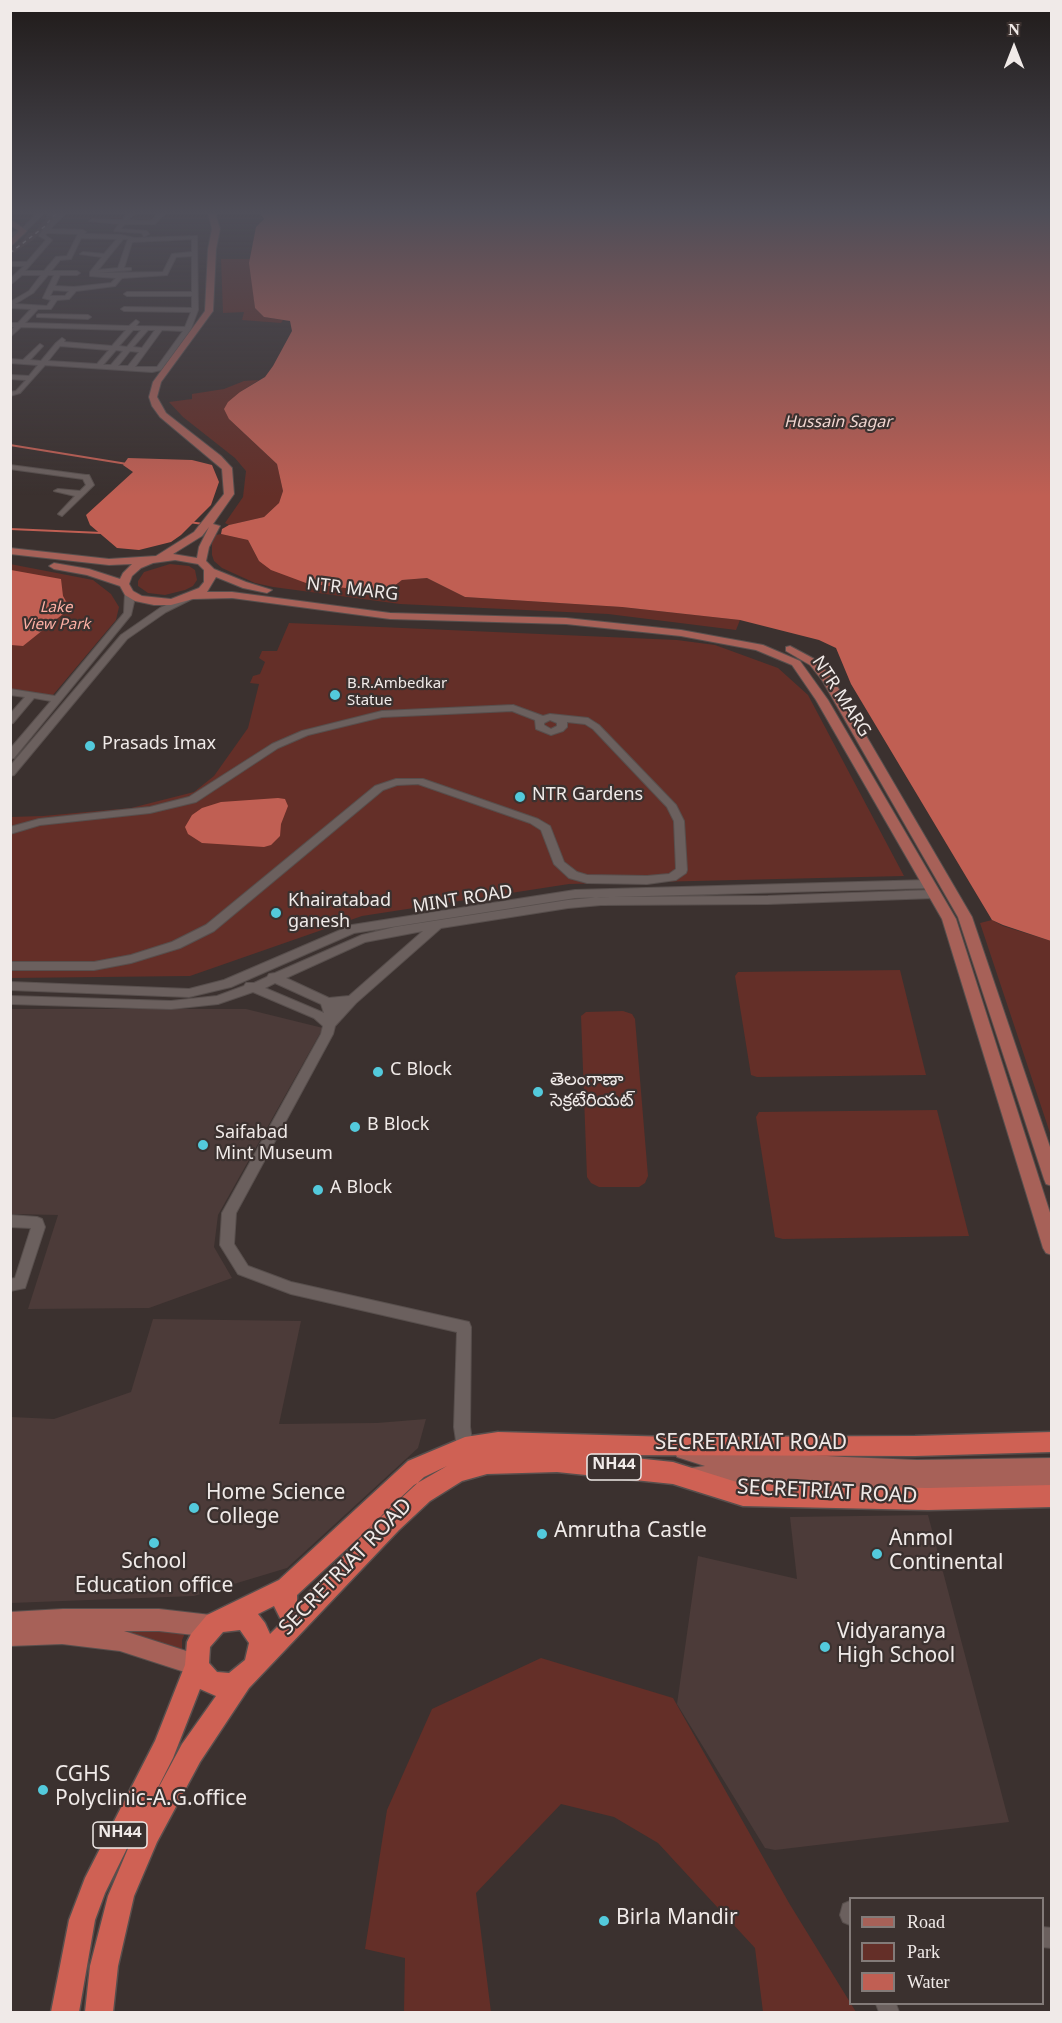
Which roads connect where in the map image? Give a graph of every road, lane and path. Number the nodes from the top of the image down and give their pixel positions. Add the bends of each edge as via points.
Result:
1 (15, 306) edge
2 (124, 306) edge
3 (166, 306) edge
4 (209, 306) edge
5 (216, 306) edge
6 (36, 308) junction
7 (50, 308) joint
8 (195, 309) joint
9 (96, 310) dead end
10 (164, 310) junction
11 (10, 314) edge
12 (28, 315) junction
13 (88, 317) dead end
14 (118, 318) junction
15 (208, 320) junction
16 (135, 323) junction
17 (10, 325) edge
18 (20, 325) junction
19 (49, 326) junction
20 (75, 327) junction
21 (147, 327) junction
22 (159, 327) junction
23 (188, 329) junction
24 (44, 333) dead end
25 (10, 334) edge
26 (40, 346) dead end
27 (56, 347) junction
28 (114, 348) junction
29 (78, 349) dead end
30 (128, 349) junction
31 (144, 350) junction
32 (24, 353) dead end
33 (182, 353) junction
34 (12, 362) edge
35 (25, 362) junction
36 (42, 363) junction
37 (98, 367) junction
38 (112, 368) junction
39 (130, 369) junction
40 (10, 377) edge
41 (31, 378) junction
42 (10, 388) edge
43 (20, 389) junction
44 (10, 394) edge
45 (10, 467) edge
46 (238, 471) dead end
47 (240, 486) dead end
48 (58, 491) dead end
49 (82, 494) junction
50 (62, 514) dead end
51 (217, 517) junction
52 (203, 534) junction
53 (14, 555) edge
54 (155, 559) junction
55 (206, 567) junction
56 (126, 589) junction
57 (190, 597) junction
58 (112, 634) junction
59 (124, 637) junction
60 (10, 692) edge
61 (32, 695) junction
62 (58, 699) junction
63 (542, 719) junction
64 (559, 719) junction
65 (10, 722) edge
66 (10, 756) edge
67 (10, 773) edge
68 (10, 831) edge
69 (932, 889) junction
70 (440, 919) junction
71 (10, 966) edge
72 (256, 971) junction
73 (276, 978) junction
74 (238, 979) junction
75 (10, 986) edge
76 (254, 988) junction
77 (10, 1000) edge
78 (352, 1000) junction
79 (327, 1003) junction
80 (330, 1024) junction
81 (1052, 1179) edge
82 (10, 1221) edge
83 (1052, 1248) edge
84 (10, 1285) edge
85 (1052, 1442) edge
86 (465, 1447) junction
87 (672, 1447) junction
88 (1052, 1468) edge
89 (673, 1473) junction
90 (919, 1478) junction
91 (1052, 1482) edge
92 (1052, 1496) edge
93 (287, 1588) junction
94 (302, 1618) junction
95 (10, 1623) edge
96 (213, 1624) junction
97 (10, 1635) edge
98 (197, 1665) junction
99 (248, 1673) junction
100 (65, 2013) edge
101 (99, 2013) edge

1 - 6 street
2 - 14 street
3 - 10 street
4 - 15 main road
5 - 15 main road
6 - 7 street
6 - 12 street
7 - 9 street
8 - 10 street
8 - 23 street
10 - 14 street
10 - 22 street
11 - 12 street
12 - 13 street
12 - 18 street
14 - 16 street
14 - 20 street
15 - 33 main road
16 - 21 street
16 - 28 street
17 - 18 street
18 - 19 street
18 - 25 street
19 - 20 street
19 - 24 street
20 - 27 street
21 - 22 street
21 - 30 street
22 - 23 street
22 - 31 street
23 - 39 street via 159,369
26 - 35 street
27 - 28 street
27 - 29 street
27 - 36 street
28 - 30 street
28 - 37 street
30 - 31 street
30 - 38 street
31 - 39 street
32 - 34 street
33 - 46 main road via 167,379 164,403 177,419 229,458
33 - 51 main road via 154,389 154,402 163,416 227,468 231,485
34 - 35 street
35 - 36 street
36 - 37 street
36 - 41 street
37 - 38 street
38 - 39 street
40 - 41 street
41 - 43 street
42 - 43 street
43 - 44 street
45 - 49 street via 86,477 90,486
47 - 51 main road via 231,506
48 - 49 street
49 - 50 street
51 - 52 main road
52 - 54 main road
52 - 55 main road
53 - 54 main road, NTR MARG via 109,562
53 - 56 main road, NTR MARG via 89,572
54 - 55 main road, NTR MARG via 189,558
54 - 56 main road via 127,574
55 - 57 main road via 209,583
55 - 81 main road, NTR MARG via 243,585 345,602 597,617 734,633 782,646 814,663 838,696 965,917
56 - 57 main road, NTR MARG via 139,599 154,602
56 - 58 street via 128,613
57 - 59 street
57 - 69 main road, NTR MARG via 232,595 390,616 590,623 700,635 774,652 803,670
58 - 59 street
58 - 62 street
59 - 67 street
60 - 61 street
61 - 62 street
61 - 65 street
62 - 66 street
63 - 64 street
63 - 64 street via 539,727 551,732 562,727
63 - 68 street via 513,708 382,714 305,733 275,746 192,800 150,810 39,822
64 - 71 street via 588,721 596,727 671,805 679,821 682,870 672,877 647,880 587,879 573,875 560,864 546,828 534,821 419,781 396,782 379,788 210,928 176,945 94,966
69 - 70 street, MINT ROAD via 575,894
69 - 83 main road, NTR MARG via 949,919
70 - 72 street, MINT ROAD via 352,928
70 - 73 street, MINT ROAD via 362,939
70 - 78 street
72 - 73 street
72 - 74 street, MINT ROAD
73 - 76 street, MINT ROAD
73 - 79 street
74 - 75 street, MINT ROAD via 189,993
74 - 76 street
76 - 77 street, MINT ROAD via 218,1000 171,1005
76 - 80 street
78 - 79 street
78 - 80 street
79 - 80 street
80 - 86 street via 229,1213 227,1245 243,1270 291,1288 464,1327
82 - 84 street via 28,1221 38,1227 20,1284
85 - 87 highway, SECRETARIAT ROAD / NH44
86 - 87 highway, SECRETARIAT ROAD / NH44 via 498,1442
86 - 93 highway, SECRETARIAT ROAD / NH44 via 417,1469
87 - 90 main road via 718,1460
88 - 90 main road
89 - 90 main road
89 - 92 highway, SECRETRIAT ROAD / NH44 via 743,1495 928,1499
89 - 94 highway, SECRETRIAT ROAD / NH44 via 557,1461 487,1462 457,1472 422,1493 398,1515
90 - 91 main road
93 - 94 highway via 286,1609
93 - 96 highway, NH44
94 - 99 highway, SECRETRIAT ROAD / NH44
95 - 96 main road via 159,1620
96 - 98 highway, NH44 via 199,1641
96 - 99 highway, NH44 via 242,1618 257,1631 261,1643
97 - 98 main road via 62,1633 120,1640
98 - 99 highway via 210,1682 220,1685 230,1685
98 - 100 highway, NH44 via 160,1758 81,1920
99 - 101 highway, NH44 via 191,1753 148,1833 125,1886 104,1966

